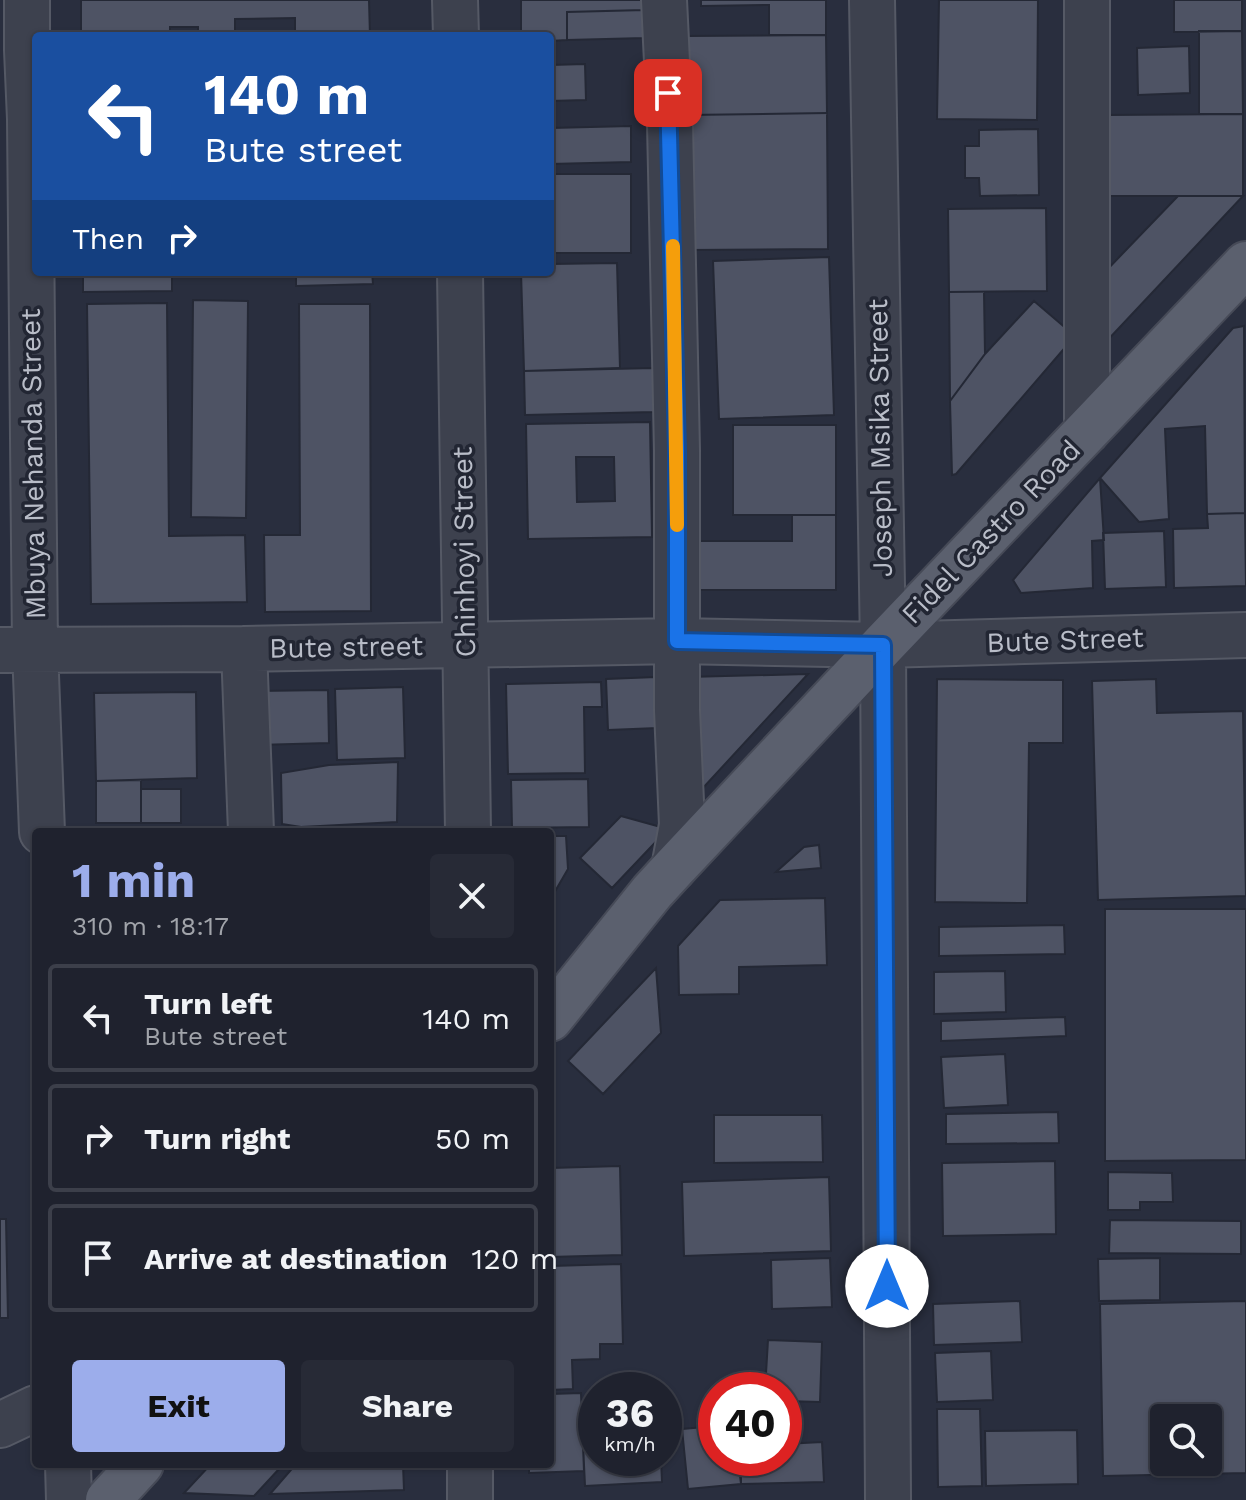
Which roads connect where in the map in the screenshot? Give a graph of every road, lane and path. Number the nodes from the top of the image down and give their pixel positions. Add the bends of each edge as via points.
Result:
1 (27, 0) edge
2 (455, 0) edge
3 (664, 0) edge
4 (872, 0) edge
5 (1087, 0) edge
6 (456, 32) edge
7 (9, 48) edge
8 (1246, 264) edge
9 (460, 276) edge
10 (1087, 431) junction
11 (1246, 635) edge
12 (677, 641) junction
13 (465, 645) junction
14 (883, 645) junction
15 (17, 649) edge
16 (244, 649) junction
17 (41, 828) edge
18 (251, 828) edge
19 (468, 828) edge
20 (674, 868) junction
21 (554, 1014) edge
22 (32, 1410) edge
23 (0, 1425) edge
24 (68, 1468) edge
25 (137, 1468) edge
26 (470, 1468) edge
27 (69, 1500) edge
28 (108, 1500) edge
29 (470, 1500) edge
30 (888, 1500) edge

1 - 7 street, Mbuya Nehanda Street
2 - 6 street
3 - 12 street
4 - 14 street, Joseph Msika Street
5 - 10 street
7 - 15 street, Mbuya Nehanda Street via 30,119
8 - 10 main road, Fidel Castro Road
9 - 13 street, Chinhoyi Street
10 - 14 main road, Fidel Castro Road
11 - 14 street, Bute Street
12 - 13 street, Bute street
12 - 14 street, Bute street
12 - 20 street via 682,825
13 - 16 street, Bute street
13 - 19 street, Chinhoyi Street
14 - 20 main road, Fidel Castro Road
14 - 30 street, Joseph Msika Street
15 - 16 street, Bute street
15 - 17 street, Mbuya Nehanda Street
16 - 18 street
20 - 21 main road, Fidel Castro Road
22 - 23 street
24 - 27 street
25 - 28 main road
26 - 29 street

